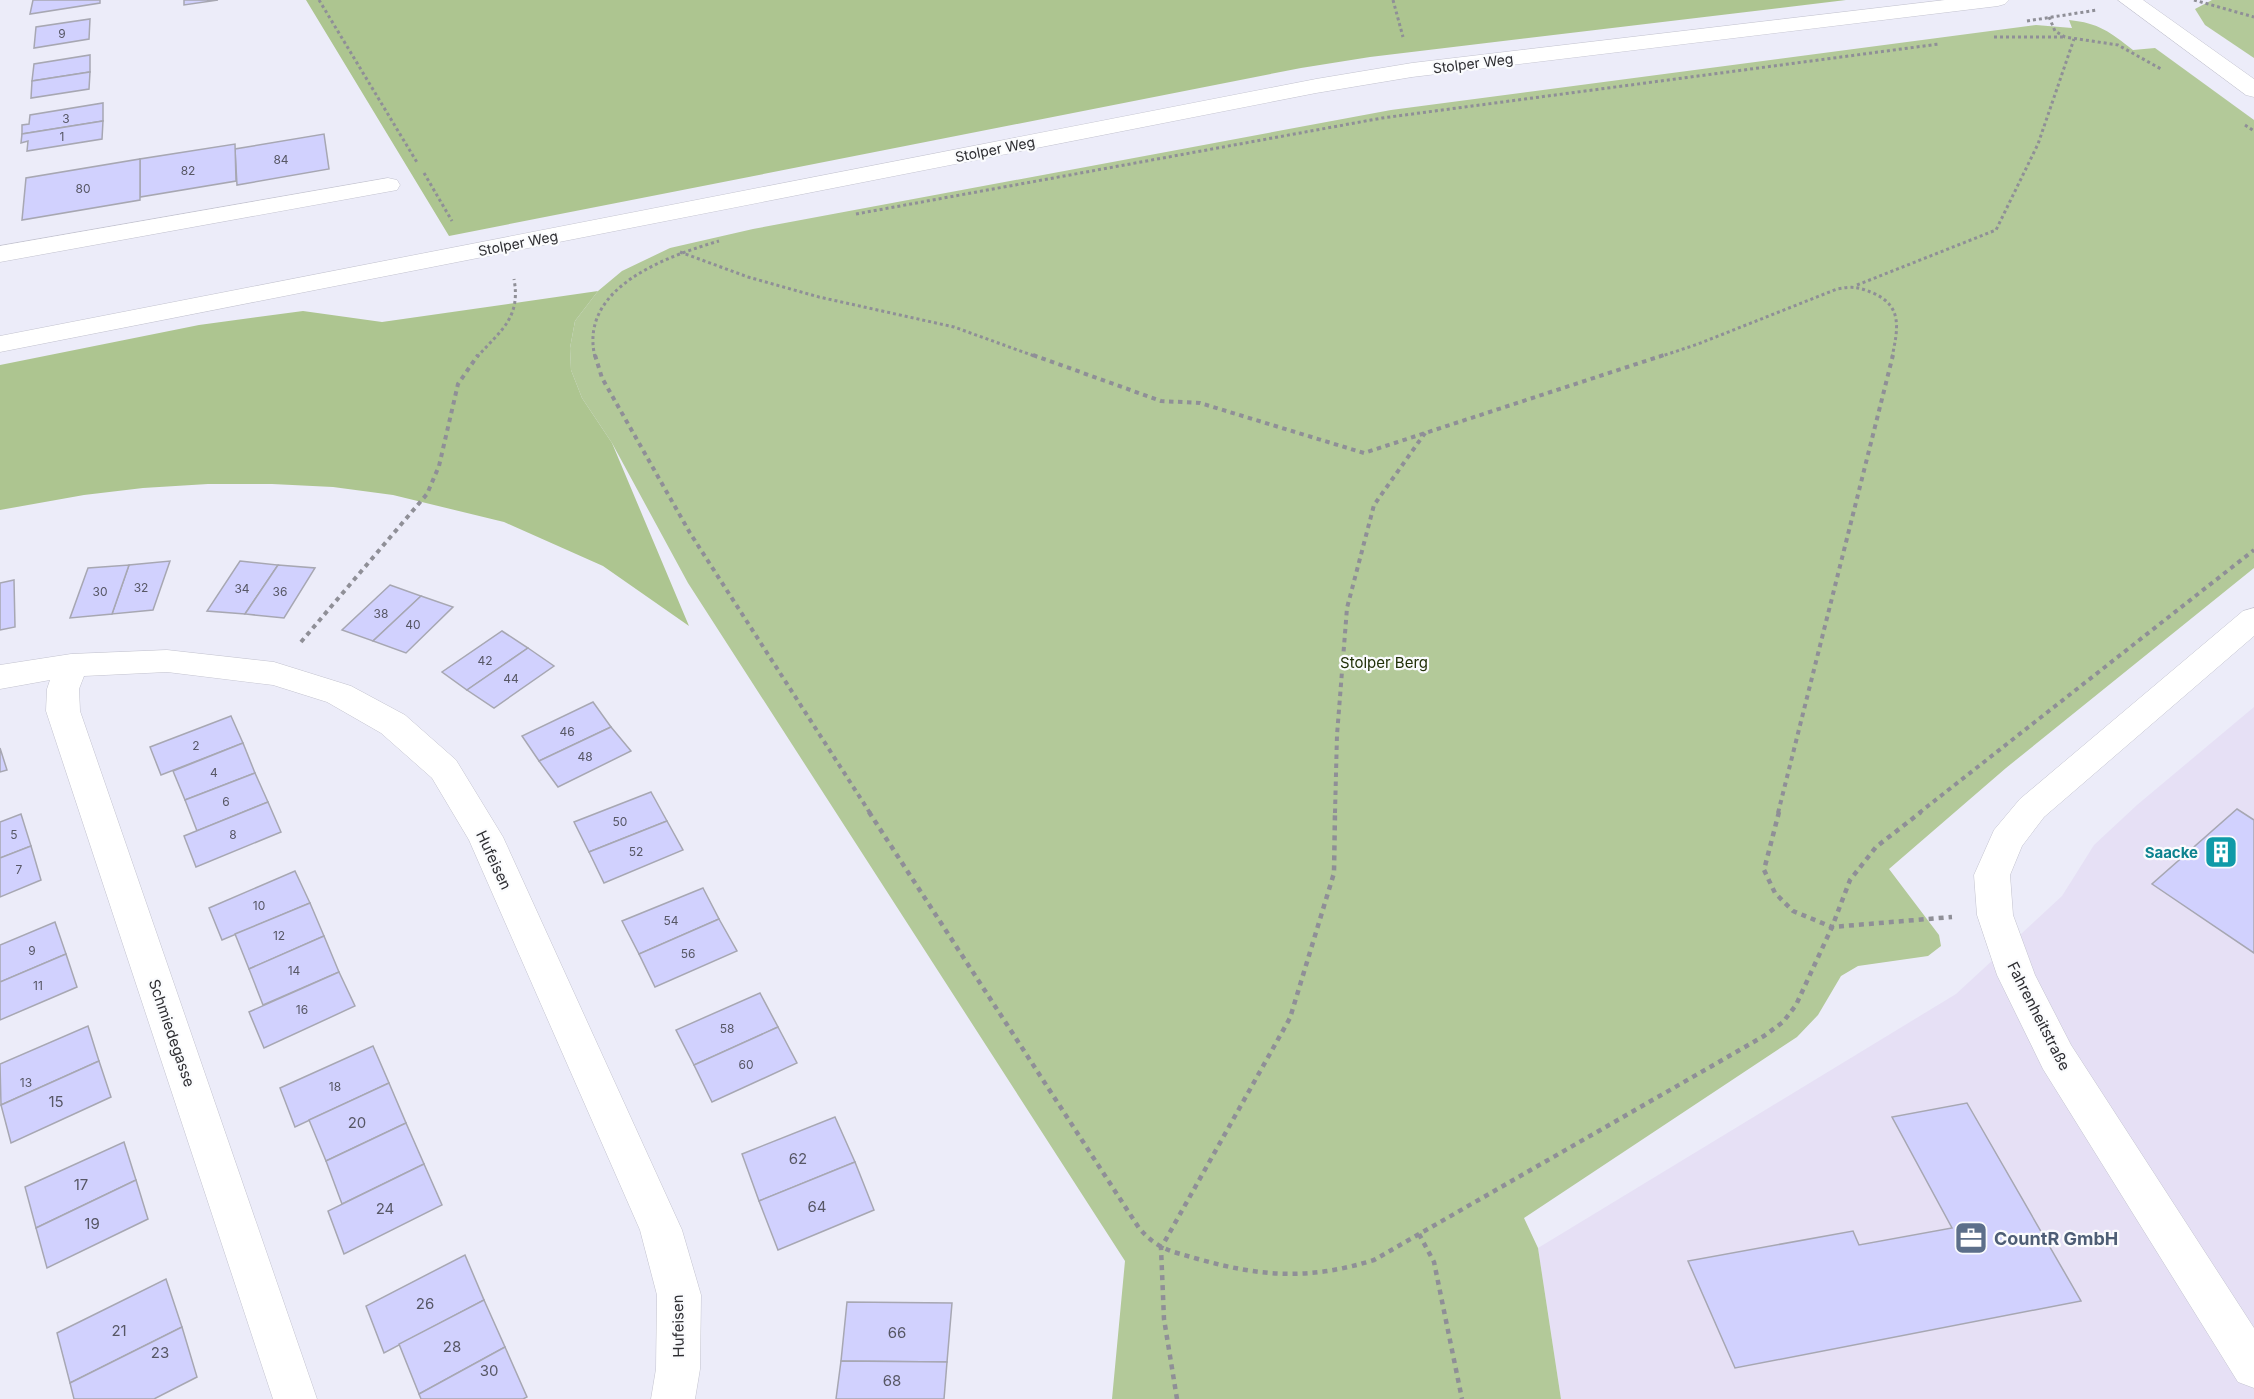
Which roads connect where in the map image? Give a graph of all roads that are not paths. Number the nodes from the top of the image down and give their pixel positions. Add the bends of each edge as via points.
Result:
1 (1998, 0) edge
2 (2134, 4) edge
3 (2254, 90) edge
4 (388, 185) dead end
5 (0, 254) edge
6 (0, 344) edge
7 (2254, 619) edge
8 (71, 665) junction
9 (0, 677) edge
10 (2254, 1367) edge
11 (295, 1399) edge
12 (673, 1399) edge

1 - 6 street, Stolper Weg via 1369,77
2 - 3 street
4 - 5 street
7 - 10 street, Fahrenheitstraße via 2032,808 2007,840 1992,875 1995,915 2016,975 2057,1057
8 - 9 street, Hufeisen
8 - 11 street, Schmiedegasse via 63,689 63,711
8 - 12 street, Hufeisen via 167,661 274,674 339,694 393,724 444,769 485,837 661,1230 679,1295 678,1369

